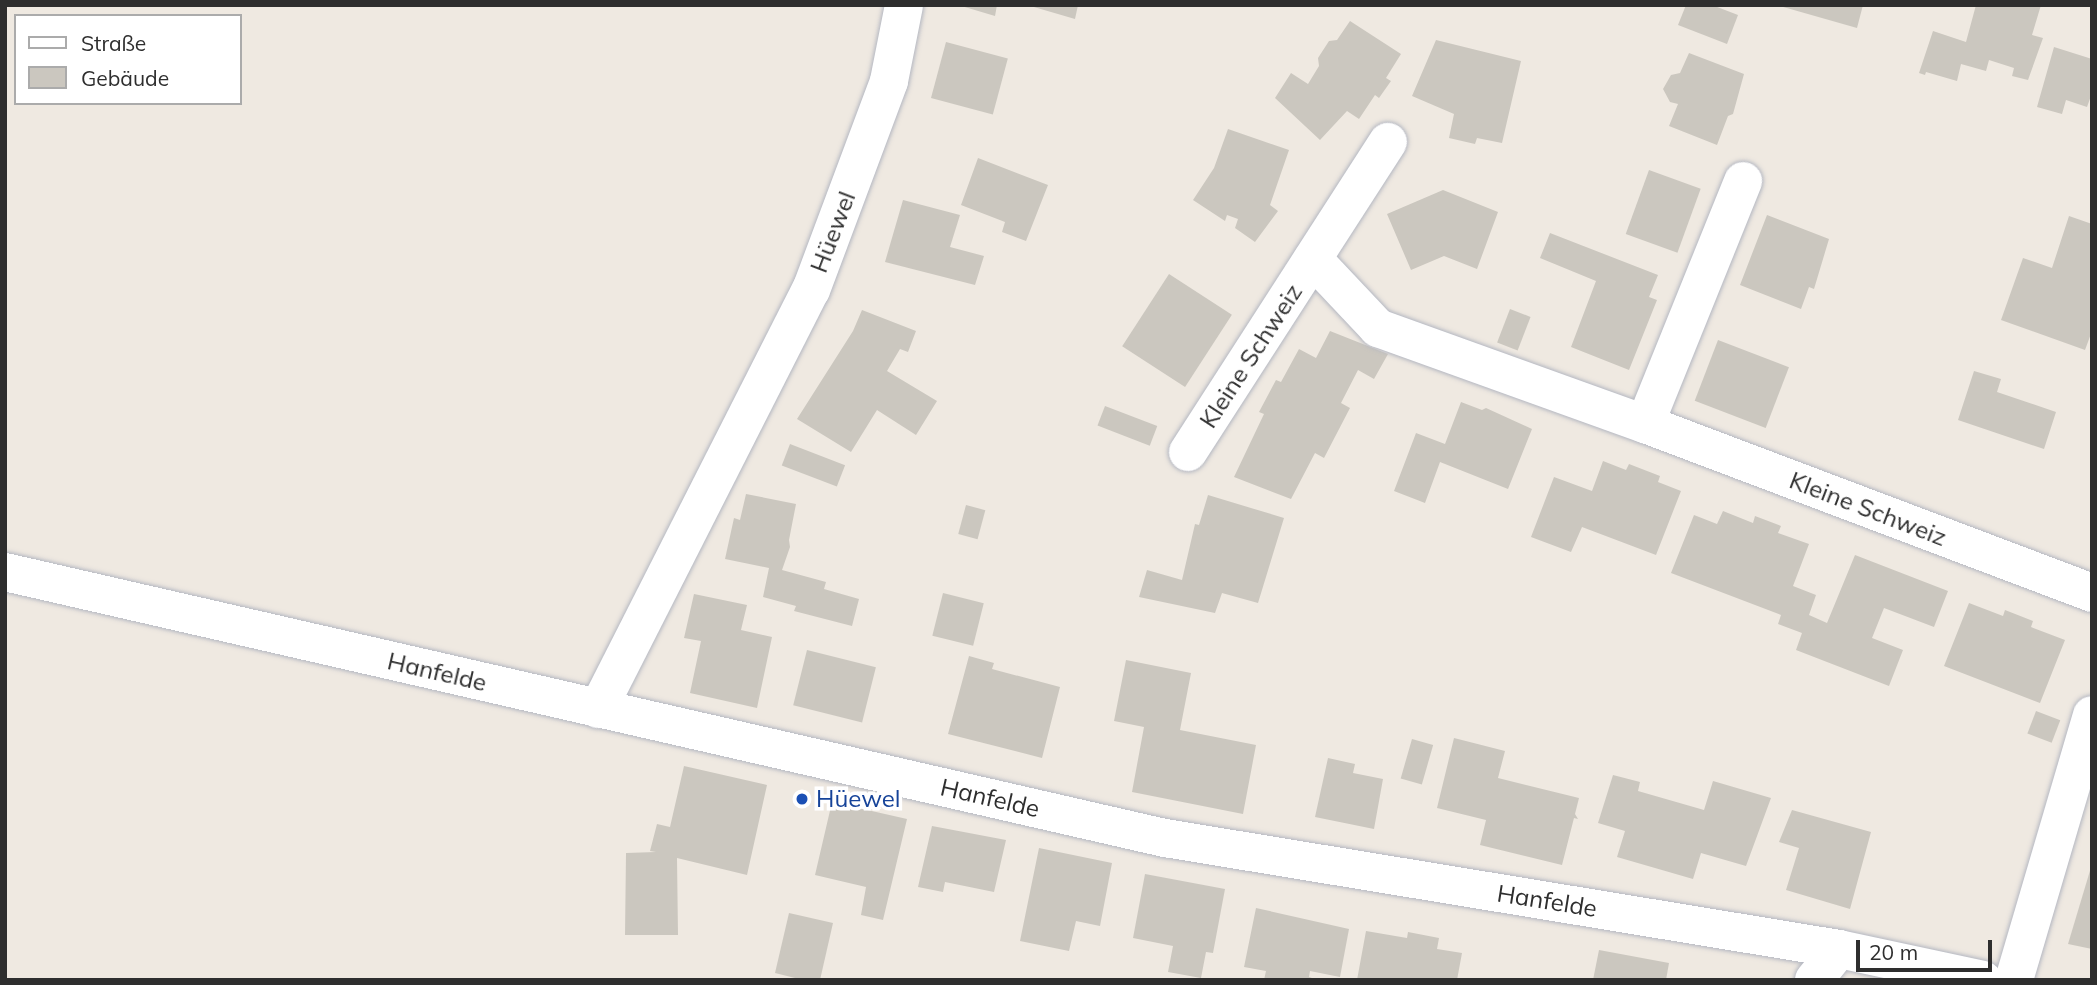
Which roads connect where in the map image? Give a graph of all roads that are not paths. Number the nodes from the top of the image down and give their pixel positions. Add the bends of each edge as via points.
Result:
1 (904, 5) edge
2 (1388, 142) dead end
3 (1743, 181) dead end
4 (1313, 259) junction
5 (1645, 424) junction
6 (1188, 452) dead end
7 (5, 572) edge
8 (2092, 593) edge
9 (598, 709) junction
10 (2092, 715) edge
11 (1839, 950) junction
12 (1814, 980) edge
13 (1983, 980) edge
14 (2014, 980) edge

1 - 9 street, Hüewel via 889,81 811,290
2 - 4 street, Kleine Schweiz
3 - 5 street
4 - 5 street, Kleine Schweiz via 1378,328
4 - 6 street, Kleine Schweiz
5 - 8 street, Kleine Schweiz
7 - 9 street, Hanfelde
9 - 11 street, Hanfelde via 1166,838
10 - 14 street
11 - 12 street
11 - 13 street, Hanfelde

